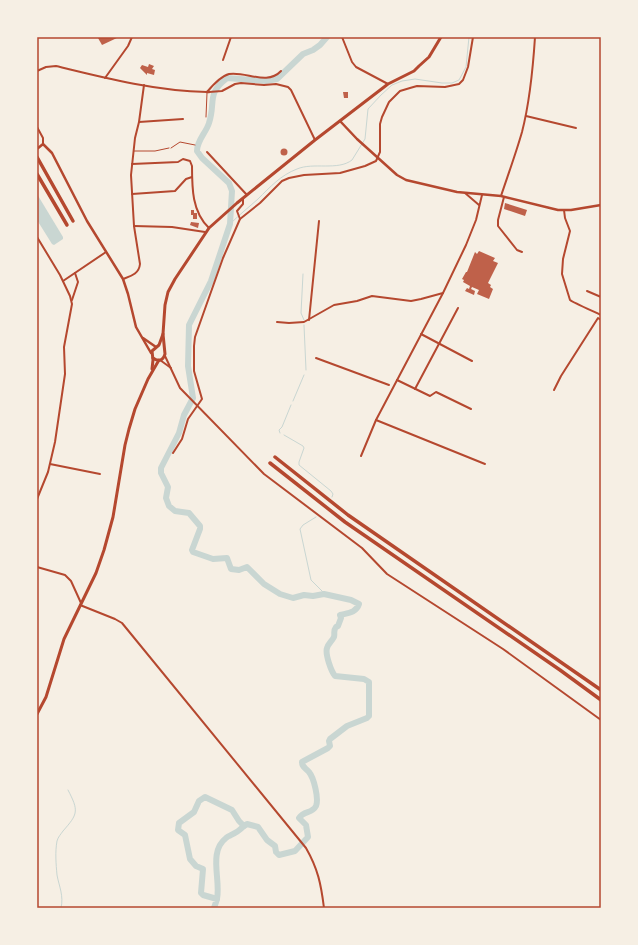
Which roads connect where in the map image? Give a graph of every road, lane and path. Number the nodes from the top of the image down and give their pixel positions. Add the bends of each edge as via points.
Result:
1 (132, 37) edge
2 (231, 37) edge
3 (342, 37) edge
4 (441, 37) edge
5 (473, 37) edge
6 (534, 37) edge
7 (223, 60) dead end
8 (37, 71) edge
9 (281, 71) dead end
10 (106, 78) junction
11 (263, 78) junction
12 (263, 84) junction
13 (388, 84) junction
14 (144, 85) junction
15 (208, 92) junction
16 (526, 116) junction
17 (206, 117) dead end
18 (183, 119) dead end
19 (340, 121) junction
20 (140, 122) junction
21 (37, 127) edge
22 (576, 128) dead end
23 (315, 140) junction
24 (43, 144) junction
25 (195, 145) dead end
26 (38, 148) edge
27 (169, 148) joint
28 (134, 151) junction
29 (207, 152) dead end
30 (37, 157) edge
31 (378, 158) junction
32 (132, 164) junction
33 (37, 174) edge
34 (192, 177) junction
35 (465, 193) junction
36 (132, 194) junction
37 (482, 194) junction
38 (247, 195) junction
39 (503, 196) junction
40 (243, 198) junction
41 (480, 204) junction
42 (601, 205) edge
43 (564, 210) junction
44 (240, 219) junction
45 (73, 221) dead end
46 (319, 222) dead end
47 (67, 225) dead end
48 (134, 226) junction
49 (209, 228) junction
50 (205, 232) junction
51 (37, 237) edge
52 (106, 252) junction
53 (522, 252) dead end
54 (75, 273) junction
55 (123, 279) junction
56 (63, 281) junction
57 (587, 291) dead end
58 (443, 293) junction
59 (601, 297) edge
60 (72, 300) junction
61 (458, 308) dead end
62 (601, 315) edge
63 (309, 320) junction
64 (601, 320) edge
65 (277, 322) dead end
66 (163, 334) junction
67 (421, 334) junction
68 (141, 336) junction
69 (439, 343) junction
70 (157, 347) junction
71 (164, 349) junction
72 (151, 353) junction
73 (165, 356) junction
74 (153, 358) junction
75 (316, 358) dead end
76 (160, 360) junction
77 (472, 361) dead end
78 (172, 369) junction
79 (151, 373) junction
80 (397, 380) junction
81 (389, 385) dead end
82 (415, 389) junction
83 (554, 390) dead end
84 (197, 406) junction
85 (471, 409) dead end
86 (376, 420) junction
87 (173, 453) dead end
88 (361, 456) dead end
89 (275, 457) dead end
90 (270, 463) dead end
91 (50, 464) junction
92 (485, 464) dead end
93 (100, 474) dead end
94 (37, 499) edge
95 (37, 567) edge
96 (77, 594) junction
97 (86, 594) junction
98 (81, 604) junction
99 (601, 690) edge
100 (601, 700) edge
101 (37, 714) edge
102 (601, 720) edge
103 (324, 908) edge

1 - 10 street
2 - 7 street
3 - 13 street via 356,67
4 - 13 main road via 419,66
5 - 31 street via 468,67 459,84 444,87 417,86 400,91 389,102 380,124
6 - 16 street via 534,57
8 - 10 street via 56,66
9 - 11 street via 272,77
10 - 14 street
11 - 12 street
11 - 15 street via 229,74
12 - 15 street via 241,83 222,91
12 - 23 street via 276,84 291,90
13 - 19 main road
14 - 15 street
14 - 20 street
15 - 17 lane
16 - 22 street
16 - 39 street
18 - 20 street
19 - 23 main road
19 - 31 street
20 - 28 street
21 - 24 street
23 - 38 main road
24 - 26 street
24 - 52 street via 52,153
25 - 27 path via 180,142
27 - 28 lane
28 - 32 street
29 - 38 street
30 - 45 highway
31 - 35 street via 404,179
31 - 44 street via 365,166 340,173 304,175 282,181
32 - 34 street via 178,162 183,159 192,164
32 - 36 street
33 - 47 highway
34 - 36 street via 186,179 175,191
34 - 49 street via 196,208 202,222
35 - 37 street
35 - 41 street
36 - 48 street
37 - 39 street
37 - 41 street
38 - 40 main road
39 - 43 street
39 - 53 street via 498,226 517,250
40 - 44 street via 244,202 237,210
40 - 49 main road
41 - 58 street via 466,245
42 - 43 street
43 - 62 street via 570,231 562,274 571,301
44 - 84 street via 195,337 194,371 202,397
46 - 63 street
48 - 50 street via 172,227
48 - 55 street via 140,268 135,274
49 - 50 main road
50 - 66 main road via 170,288 165,305
51 - 56 street
52 - 54 street
52 - 55 street
54 - 56 street
54 - 60 street via 78,282
55 - 68 street via 135,324
56 - 60 street
57 - 59 street
58 - 63 street via 412,301 372,296 334,305
58 - 67 street
60 - 91 street via 64,347 63,392
61 - 69 street
63 - 65 street via 295,323
64 - 83 street via 598,318
66 - 70 main road
66 - 71 main road
67 - 69 street
67 - 80 street
68 - 70 street
68 - 72 street
69 - 77 street
69 - 82 street
70 - 71 main road
70 - 72 main road
71 - 73 main road
72 - 74 main road
73 - 76 main road
73 - 78 street
74 - 76 main road
74 - 79 main road
75 - 81 street
76 - 78 street
76 - 79 main road
78 - 84 street via 180,388
79 - 97 main road via 135,409 126,440 110,532
80 - 82 street
80 - 86 street
82 - 85 street via 430,396 436,392
84 - 87 street via 188,418 182,439
84 - 102 street via 264,474 362,548 387,574 492,641
86 - 88 street
86 - 92 street
89 - 99 highway via 348,515
90 - 100 highway via 344,522
91 - 93 street
91 - 94 street
95 - 96 street via 63,574 70,579
96 - 97 street
96 - 98 street
97 - 98 main road
98 - 101 main road via 64,639 46,697
98 - 103 street via 122,623 306,848 319,875

